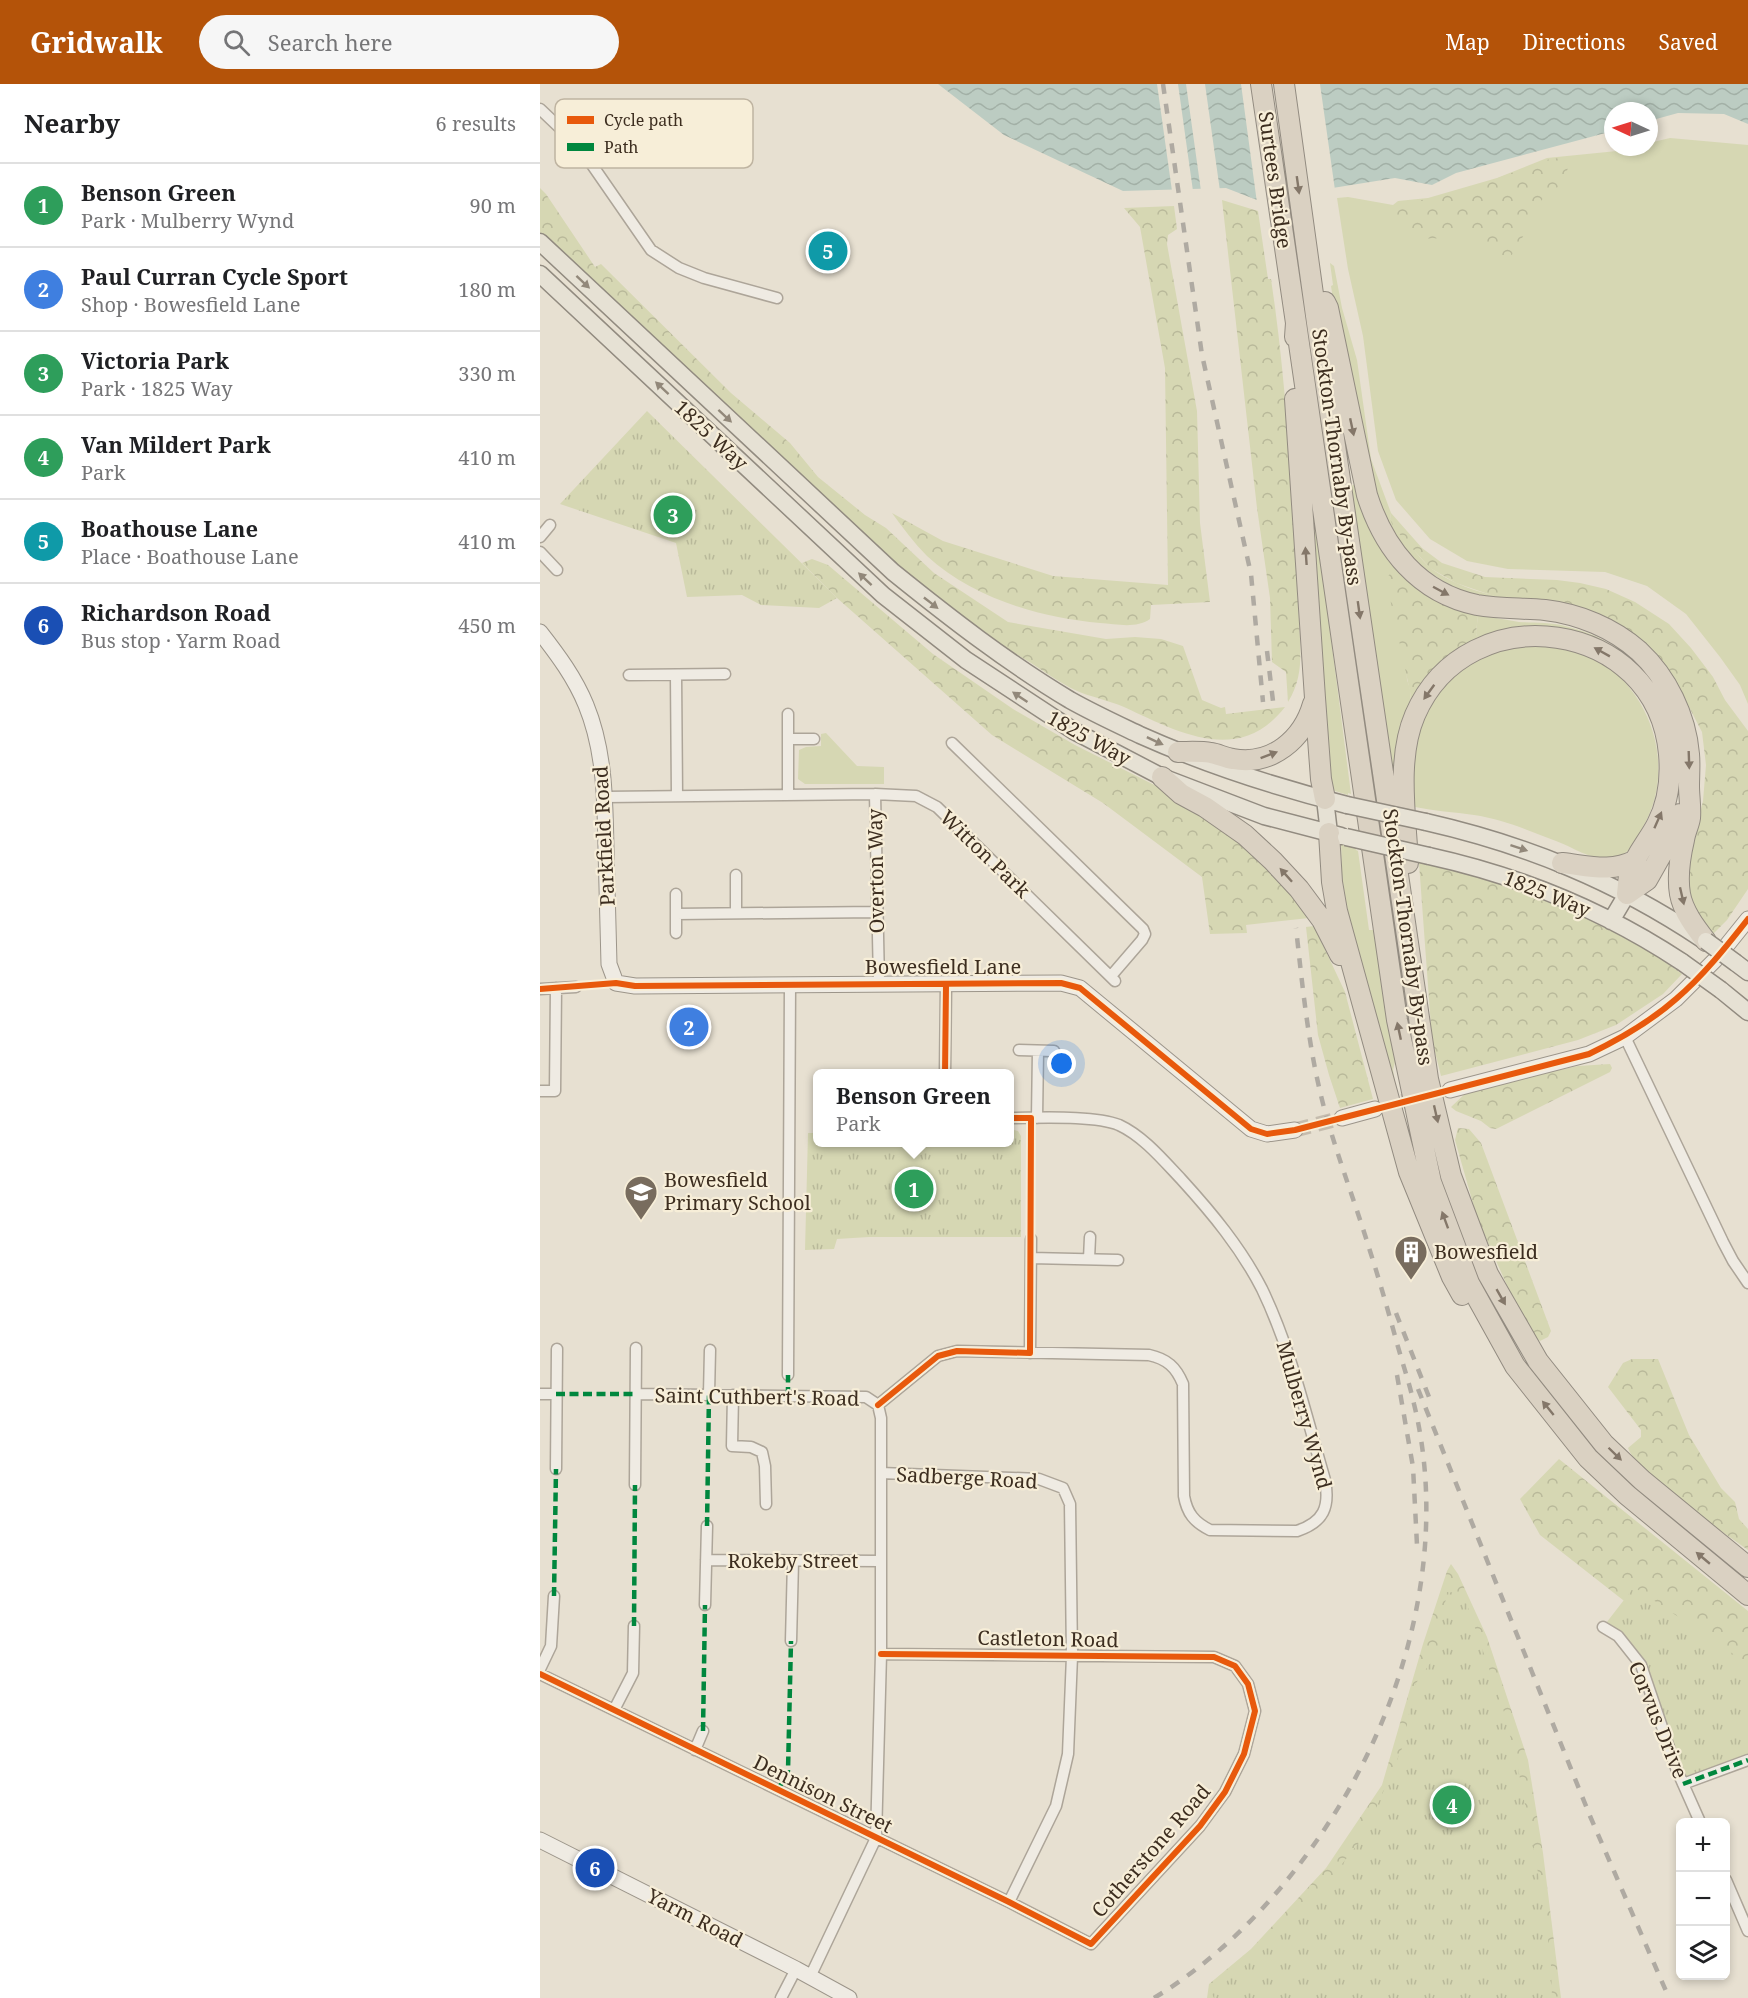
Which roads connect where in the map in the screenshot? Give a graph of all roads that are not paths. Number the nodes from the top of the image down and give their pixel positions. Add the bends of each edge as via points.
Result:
1 (1261, 84) edge
2 (1284, 84) edge
3 (540, 109) edge
4 (555, 123) edge
5 (594, 168) edge
6 (540, 242) edge
7 (1311, 273) junction
8 (540, 274) edge
9 (777, 298) dead end
10 (1296, 323) junction
11 (550, 525) dead end
12 (540, 537) edge
13 (540, 552) edge
14 (557, 570) dead end
15 (540, 632) edge
16 (725, 674) dead end
17 (629, 675) dead end
18 (676, 675) junction
19 (1315, 698) junction
20 (788, 714) dead end
21 (788, 739) junction
22 (814, 739) dead end
23 (952, 743) dead end
24 (1178, 752) junction
25 (1162, 777) junction
26 (1689, 786) junction
27 (874, 794) junction
28 (788, 795) junction
29 (677, 796) junction
30 (605, 797) junction
31 (1325, 800) junction
32 (1338, 835) junction
33 (1636, 860) junction
34 (1562, 863) junction
35 (736, 875) dead end
36 (675, 894) dead end
37 (1627, 894) junction
38 (876, 912) junction
39 (736, 913) junction
40 (676, 914) junction
41 (1748, 919) edge
42 (1611, 921) junction
43 (676, 933) dead end
44 (1706, 941) junction
45 (1412, 965) junction
46 (1742, 968) edge
47 (616, 982) joint
48 (879, 983) junction
49 (790, 985) junction
50 (946, 985) junction
51 (576, 987) dead end
52 (1356, 987) junction
53 (556, 988) junction
54 (540, 989) edge
55 (1748, 1012) edge
56 (1625, 1037) junction
57 (1018, 1050) dead end
58 (1038, 1051) junction
59 (1054, 1051) dead end
60 (945, 1069) edge
61 (1450, 1090) tunnel mouth
62 (540, 1092) edge
63 (1375, 1108) tunnel mouth
64 (1014, 1118) edge
65 (1036, 1118) junction
66 (1342, 1118) tunnel mouth
67 (1295, 1130) tunnel mouth
68 (1090, 1237) dead end
69 (1031, 1239) dead end
70 (1031, 1258) junction
71 (1089, 1259) junction
72 (1118, 1260) dead end
73 (1748, 1283) edge
74 (636, 1348) dead end
75 (557, 1349) dead end
76 (710, 1350) dead end
77 (1030, 1353) junction
78 (1515, 1366) junction
79 (788, 1375) dead end
80 (540, 1394) edge
81 (556, 1394) junction
82 (635, 1394) junction
83 (709, 1394) junction
84 (733, 1395) junction
85 (878, 1405) junction
86 (556, 1469) dead end
87 (880, 1473) junction
88 (635, 1485) dead end
89 (766, 1504) dead end
90 (707, 1526) dead end
91 (706, 1560) junction
92 (793, 1561) junction
93 (880, 1562) junction
94 (1748, 1567) edge
95 (1748, 1595) edge
96 (554, 1596) dead end
97 (705, 1605) dead end
98 (634, 1626) dead end
99 (1604, 1627) dead end
100 (791, 1641) dead end
101 (880, 1654) junction
102 (1072, 1656) junction
103 (1214, 1657) joint
104 (540, 1672) edge
105 (614, 1710) junction
106 (703, 1731) dead end
107 (695, 1750) junction
108 (1748, 1760) edge
109 (1683, 1784) junction
110 (1698, 1818) edge
111 (876, 1838) junction
112 (540, 1840) edge
113 (1730, 1891) edge
114 (1009, 1902) junction
115 (1748, 1931) edge
116 (1091, 1944) joint
117 (796, 1969) junction
118 (810, 1977) junction
119 (781, 1998) edge
120 (849, 1998) edge

1 - 10 highway, Surtees Bridge
2 -> 7 highway, Surtees Bridge
3 - 4 street
5 - 9 street via 651,250 704,278
6 -> 24 main road, 1825 Way via 893,572 952,620 1071,701
7 -> 26 highway via 1328,308 1367,495 1383,536 1396,555 1424,581 1458,599 1476,605 1567,614 1616,634 1638,651 1656,670 1682,717 1690,755
7 -> 45 highway, Stockton-Thornaby By-pass
25 -> 8 main road, 1825 Way via 1034,706 883,596
19 -> 10 highway via 1292,373
78 -> 10 highway, Stockton-Thornaby By-pass via 1469,1283 1431,1182 1399,1032
11 - 12 street
13 - 14 street
15 - 30 street, Parkfield Road via 568,670 586,705 599,749
16 - 18 street
17 - 18 street
18 - 29 street
24 -> 19 highway via 1212,753 1234,759 1256,759 1278,752 1296,738 1308,720
19 - 31 highway
20 - 21 street
21 - 22 street
21 - 28 street
23 - 27 street, Witton Park via 1143,929 1142,940 1113,979 937,807 916,796
24 - 31 main road, 1825 Way via 1232,773
25 - 32 main road, 1825 Way via 1264,816
52 -> 25 highway via 1322,920 1273,861 1245,835 1181,794
26 - 37 highway via 1669,841 1653,870
26 -> 44 highway via 1690,819 1680,861 1680,894
27 - 28 street, Witton Park
27 - 38 street, Overton Way
28 - 29 street, Witton Park
29 - 30 street, Witton Park
30 - 47 street, Parkfield Road via 609,964
31 - 32 main road
31 -> 34 main road, 1825 Way, bridge via 1476,834
32 - 42 main road, 1825 Way, bridge via 1482,869 1548,891
32 - 52 highway via 1332,882
33 - 34 highway via 1613,868
33 - 37 highway
33 -> 45 highway via 1658,823 1670,770 1660,717 1641,685 1614,660 1565,638 1519,636 1493,642 1460,659 1434,684 1409,733 1404,769
34 - 37 main road, 1825 Way
35 - 39 street
36 - 40 street
37 - 42 main road
37 - 44 main road, 1825 Way
38 - 39 street
38 - 48 street, Overton Way
39 - 40 street
40 - 43 street
41 - 56 street via 1676,999
42 - 55 main road, 1825 Way, bridge via 1682,962
44 - 46 main road, 1825 Way, bridge
45 -> 94 highway, Stockton-Thornaby By-pass via 1428,1080 1451,1176 1488,1274 1538,1361 1604,1444
47 - 49 street, Bowesfield Lane via 635,986
48 - 49 street, Bowesfield Lane
48 - 50 street, Bowesfield Lane
49 - 79 street
50 - 60 street
50 - 67 street, Bowesfield Lane via 1061,983 1080,988 1251,1129 1267,1134
51 - 53 street
52 - 78 highway via 1409,1172 1452,1277 1486,1339
53 - 54 street
53 - 62 street via 555,1091
56 - 61 street via 1589,1054
56 - 73 street via 1723,1242
57 - 58 street
58 - 59 street
58 - 65 street
63 - 66 street
64 - 65 street, Mulberry Wynd
65 - 77 street, Mulberry Wynd via 1098,1120 1132,1133 1205,1204 1227,1232 1262,1288 1276,1320 1325,1480 1325,1508 1318,1520 1296,1531 1210,1530 1192,1518 1186,1508 1183,1384 1169,1363 1149,1356
68 - 71 street
69 - 70 street
70 - 71 street
70 - 77 street
71 - 72 street
74 - 82 street
75 - 81 street
76 - 83 street
77 - 85 street, Mulberry Wynd via 957,1351 938,1356
95 -> 78 highway, Stockton-Thornaby By-pass via 1588,1458
80 - 81 street
81 - 86 street
82 - 83 street, Saint Cuthbert's Road
82 - 88 street
83 - 84 street, Saint Cuthbert's Road
84 - 85 street, Saint Cuthbert's Road via 866,1397
84 - 89 street via 732,1446 762,1452
85 - 87 street
87 - 93 street
87 - 102 street, Sadberge Road via 1039,1479 1063,1488 1070,1504
90 - 91 street
91 - 92 street, Rokeby Street
91 - 97 street
92 - 93 street, Rokeby Street
92 - 100 street
93 - 101 street
96 - 104 street via 551,1646
98 - 105 street via 633,1672
99 - 109 street, Corvus Drive via 1618,1636 1641,1665
101 - 102 street, Castleton Road
101 - 111 street
102 - 103 street, Castleton Road
102 - 114 street, Sadberge Road via 1068,1754 1056,1806
103 - 116 street, Cotherstone Road via 1235,1665 1248,1684 1255,1711 1244,1754 1225,1792 1200,1826
104 - 105 street, Dennison Street
105 - 107 street, Dennison Street
106 - 107 street
107 - 111 street, Dennison Street
108 - 109 street
109 - 110 street, Corvus Drive
111 - 114 street, Dennison Street
111 - 118 street
112 - 117 street, Yarm Road
113 - 115 street
114 - 116 street, Dennison Street
117 - 118 street, Yarm Road
117 - 119 street
118 - 120 street, Yarm Road

